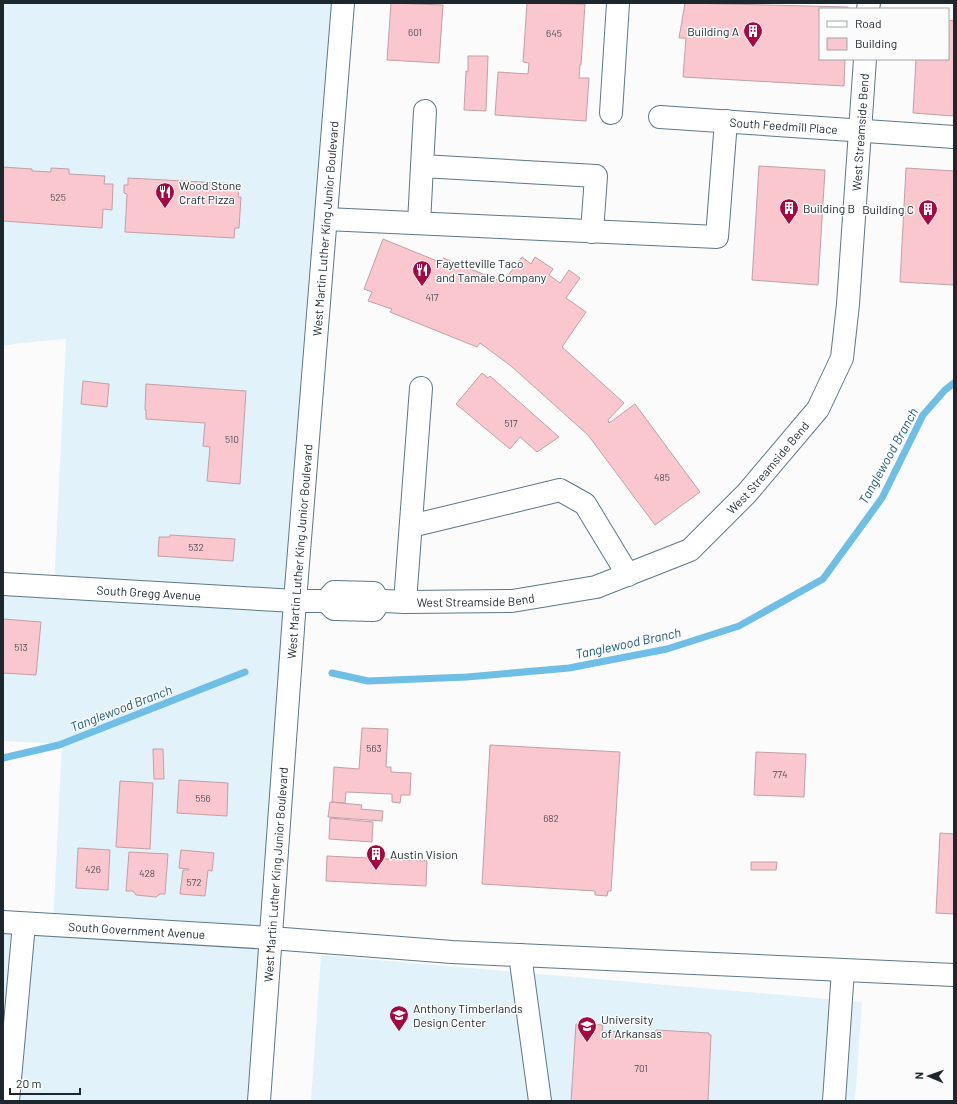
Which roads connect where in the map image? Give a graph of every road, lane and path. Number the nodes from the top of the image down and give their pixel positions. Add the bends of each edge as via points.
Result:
1 (343, 3) edge
2 (618, 3) edge
3 (865, 60) edge
4 (425, 111) dead end
5 (611, 113) dead end
6 (660, 117) dead end
7 (726, 121) junction
8 (861, 130) junction
9 (954, 137) edge
10 (422, 166) junction
11 (326, 219) junction
12 (419, 223) junction
13 (592, 232) junction
14 (421, 388) dead end
15 (411, 526) junction
16 (628, 575) junction
17 (3, 584) edge
18 (295, 601) junction
19 (405, 602) junction
20 (13, 923) edge
21 (271, 938) junction
22 (520, 955) junction
23 (843, 970) junction
24 (954, 975) edge
25 (9, 1024) edge
26 (8, 1101) edge
27 (259, 1101) edge
28 (540, 1101) edge
29 (834, 1101) edge

1 - 11 street, West Martin Luther King Junior Boulevard
2 - 5 street
3 - 8 street, West Streamside Bend
4 - 10 street
6 - 7 street, South Feedmill Place
7 - 8 street, South Feedmill Place
7 - 13 street via 717,238
8 - 9 street, South Feedmill Place
8 - 16 street, West Streamside Bend via 842,358 818,409 747,493 690,550
10 - 12 street
10 - 13 street via 596,176
11 - 12 street
11 - 18 street, West Martin Luther King Junior Boulevard
12 - 13 street
14 - 15 street
15 - 16 street via 560,490 585,504
15 - 19 street
16 - 19 street, West Streamside Bend via 596,588 512,601
17 - 18 street, South Gregg Avenue
18 - 19 street, West Streamside Bend via 326,601 334,609 374,610 379,602
18 - 21 street, West Martin Luther King Junior Boulevard
20 - 21 street, South Government Avenue
20 - 25 street
21 - 22 street, South Government Avenue
21 - 27 street, West Martin Luther King Junior Boulevard
22 - 23 street, South Government Avenue
22 - 28 street
23 - 24 street, South Government Avenue
23 - 29 street
25 - 26 street

